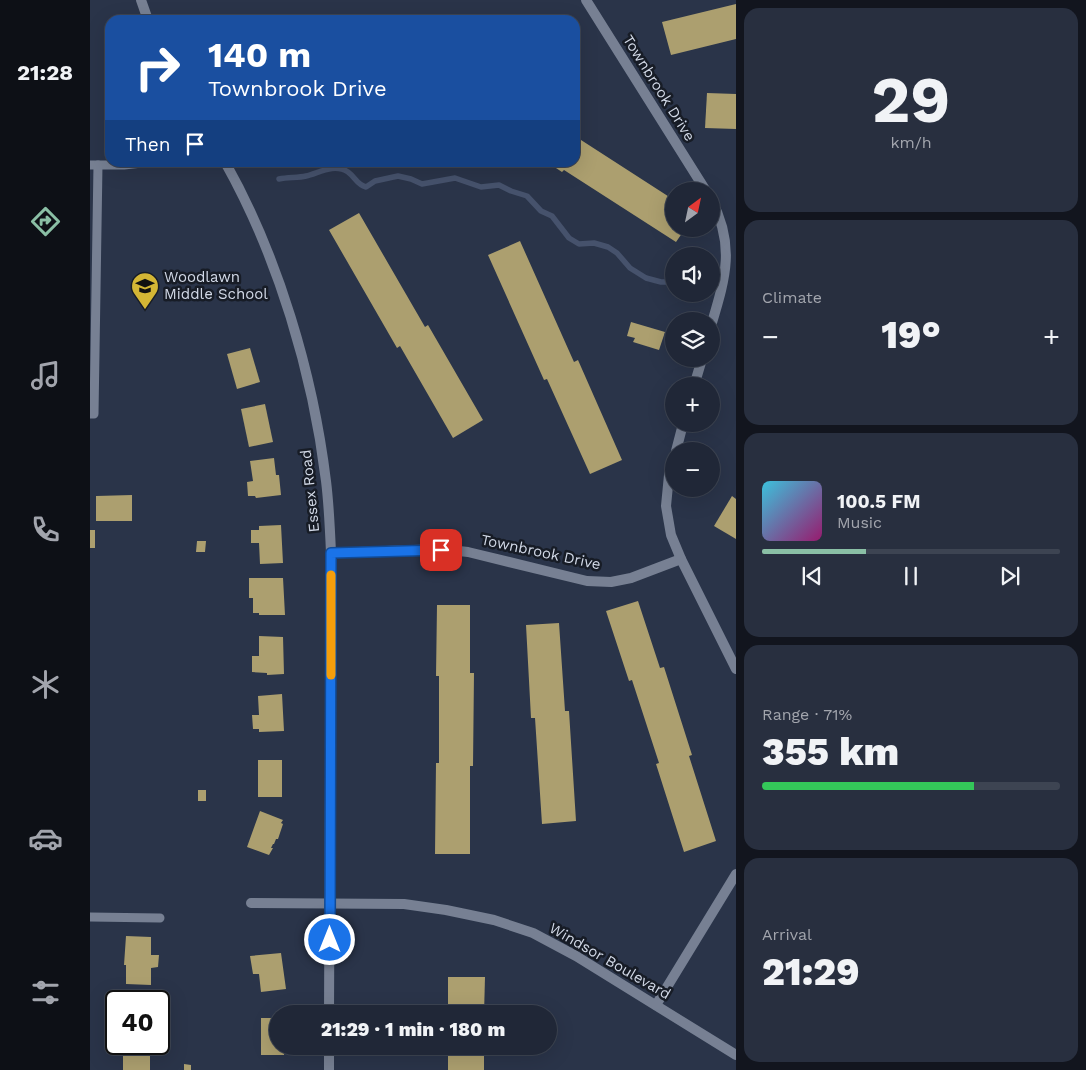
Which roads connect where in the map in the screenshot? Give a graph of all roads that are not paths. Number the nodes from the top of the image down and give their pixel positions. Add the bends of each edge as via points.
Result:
1 (141, 0) edge
2 (586, 0) edge
3 (146, 15) edge
4 (94, 165) edge
5 (228, 167) edge
6 (700, 182) edge
7 (720, 215) edge
8 (715, 312) edge
9 (90, 414) edge
10 (667, 497) edge
11 (331, 553) junction
12 (681, 559) junction
13 (736, 669) edge
14 (736, 874) edge
15 (251, 903) dead end
16 (330, 903) junction
17 (90, 917) edge
18 (160, 918) dead end
19 (329, 1005) edge
20 (656, 1005) junction
21 (329, 1055) edge
22 (736, 1055) edge
23 (329, 1070) edge

1 - 3 street
2 - 6 street, Townbrook Drive
4 - 9 lane via 94,414
5 - 11 street, Essex Road via 257,225 298,342 316,413 326,482
7 - 8 street via 726,238 727,264
10 - 12 street via 671,535
11 - 12 street, Townbrook Drive via 468,552 587,581 611,582
11 - 16 street, Essex Road
12 - 13 street
14 - 20 street
15 - 16 street, Windsor Boulevard
16 - 19 street, Essex Road
16 - 20 street, Windsor Boulevard via 404,904 494,920 568,952
17 - 18 lane
20 - 22 street, Windsor Boulevard
21 - 23 street

